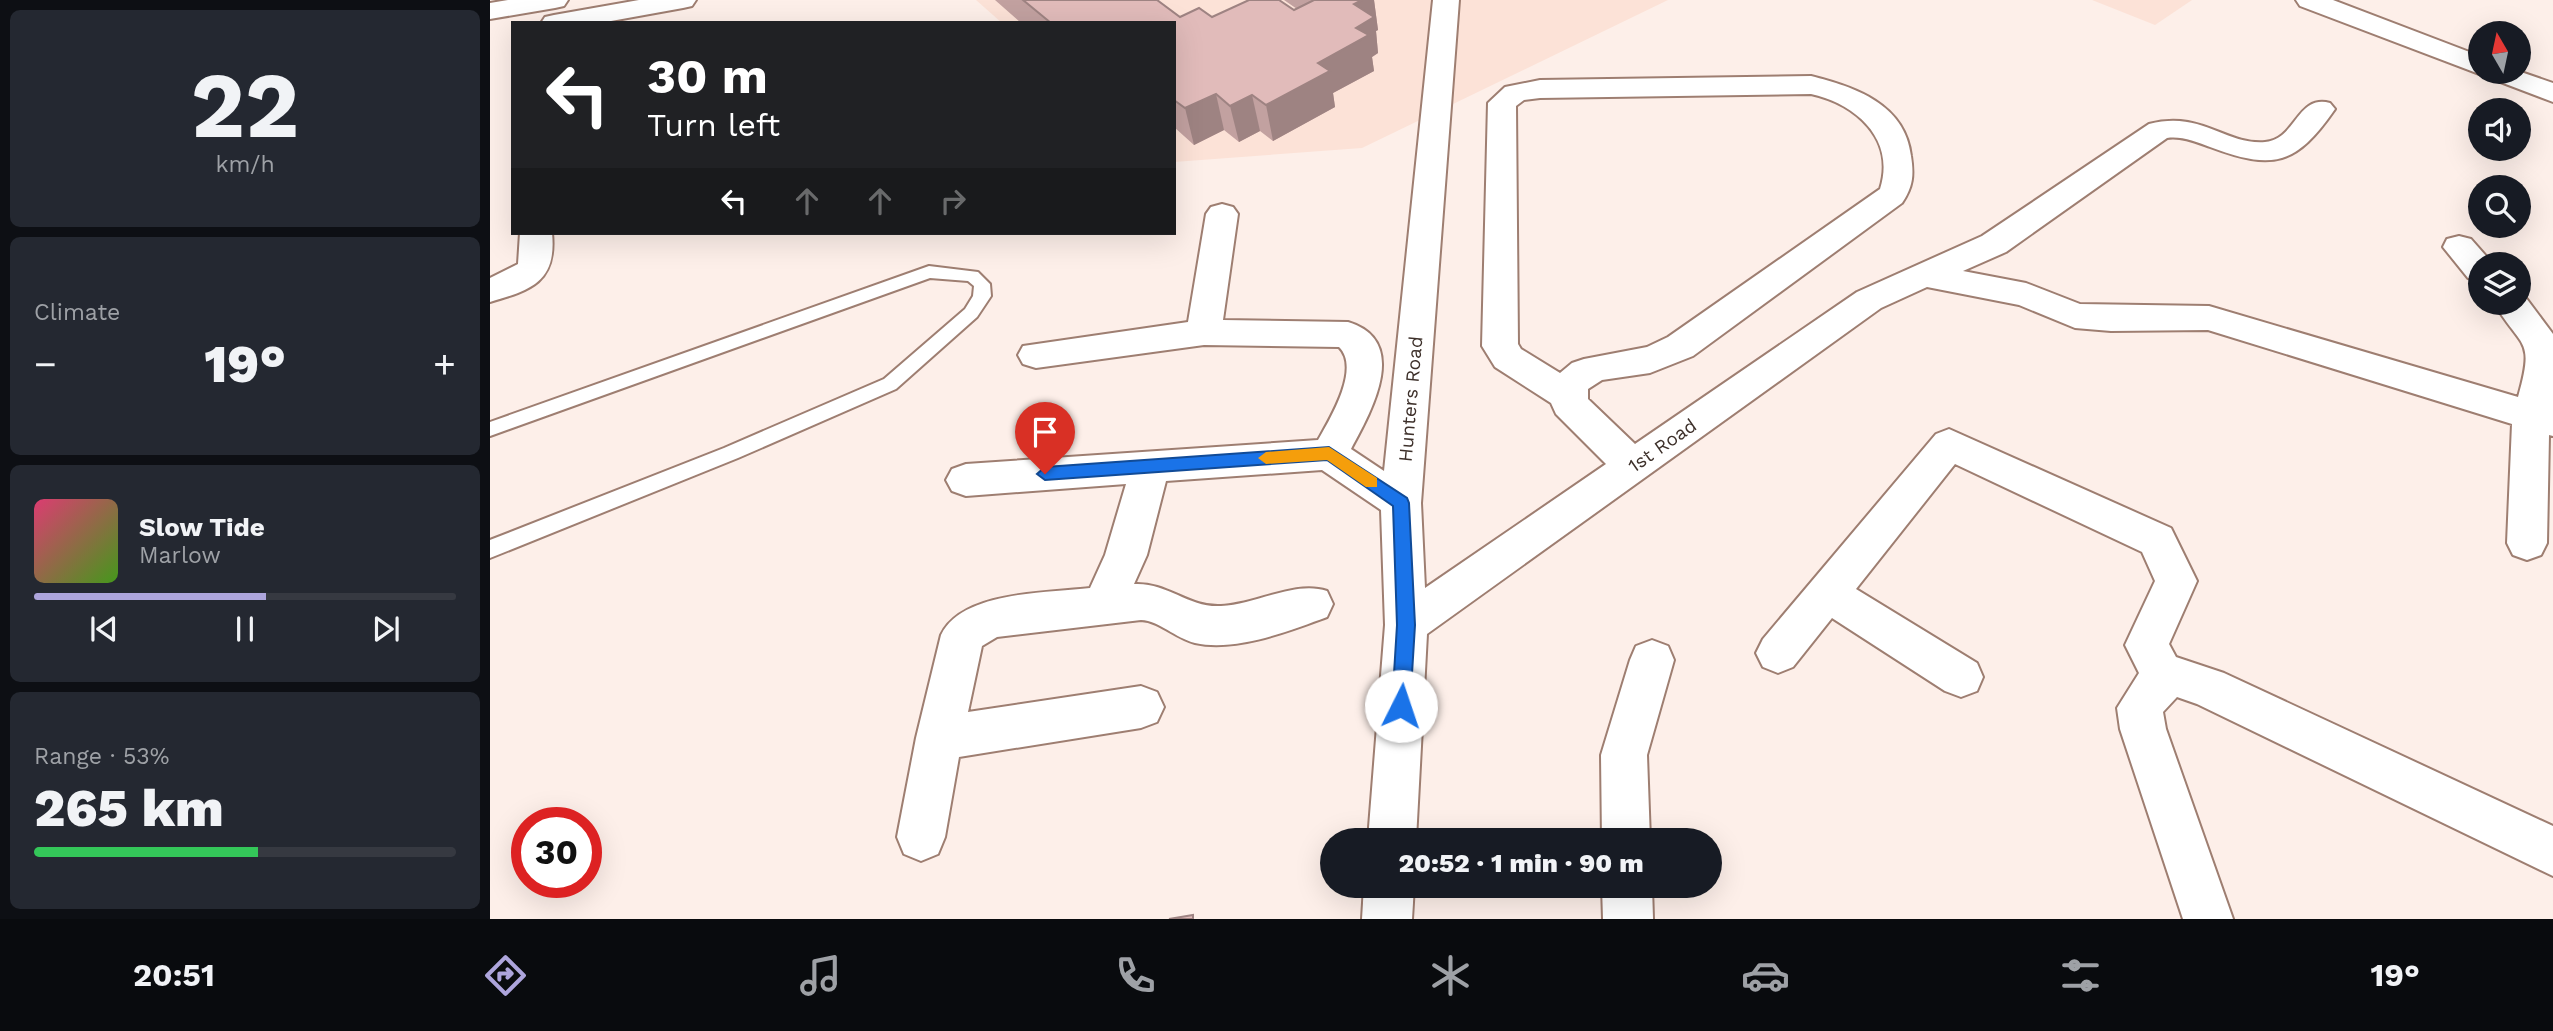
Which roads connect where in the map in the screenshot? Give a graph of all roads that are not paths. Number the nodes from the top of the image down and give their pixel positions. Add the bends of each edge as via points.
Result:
1 (555, 0) edge
2 (683, 0) edge
3 (1446, 0) edge
4 (2309, 0) edge
5 (2376, 0) edge
6 (490, 11) edge
7 (565, 21) edge
8 (2442, 24) dead end
9 (511, 30) edge
10 (490, 34) edge
11 (2468, 61) edge
12 (2529, 84) edge
13 (2553, 93) edge
14 (2320, 108) dead end
15 (1222, 214) dead end
16 (537, 235) edge
17 (1923, 275) junction
18 (490, 290) edge
19 (2522, 315) edge
20 (1204, 332) junction
21 (1036, 355) dead end
22 (1568, 396) junction
23 (2542, 418) edge
24 (490, 429) edge
25 (1329, 454) junction
26 (1151, 466) junction
27 (1633, 466) junction
28 (966, 480) dead end
29 (1401, 503) junction
30 (2527, 543) dead end
31 (490, 549) edge
32 (1826, 593) junction
33 (1312, 604) dead end
34 (1103, 605) junction
35 (1406, 625) junction
36 (1778, 653) dead end
37 (1652, 660) dead end
38 (1961, 677) dead end
39 (2164, 679) junction
40 (1141, 707) dead end
41 (939, 738) junction
42 (1393, 828) edge
43 (1626, 828) edge
44 (921, 837) dead end
45 (2553, 851) edge
46 (1388, 898) edge
47 (1627, 898) edge
48 (1387, 919) edge
49 (1628, 919) edge
50 (2208, 919) edge

1 - 6 street
2 - 7 street
3 - 29 street, Hunters Road
4 - 11 street
5 - 8 street
9 - 10 street
12 - 13 street
14 - 17 street, 1st Road via 2287,146 2276,149 2237,146 2179,128 2159,130 1994,244
15 - 20 street
16 - 18 street via 536,265 520,278
17 - 23 street via 2026,295 2075,316 2209,318
17 - 27 street, 1st Road via 1869,300
19 - 23 street via 2543,347
20 - 21 street
20 - 25 street via 1348,335 1355,339 1363,355 1362,396
22 - 22 street via 1573,382 1587,370 1648,360 1685,344 1891,195 1896,189 1898,157 1882,121 1854,97 1811,85 1540,89 1503,103 1500,346 1508,358
22 - 27 street via 1569,404
23 - 30 street
24 - 31 lane via 929,272 972,276 982,284 982,296 971,313 890,384
25 - 26 street
25 - 29 street
26 - 28 street
26 - 34 street via 1126,555
27 - 35 street, 1st Road
29 - 35 street, Hunters Road
32 - 36 street
32 - 38 street
32 - 39 street via 1949,444 2157,540 2176,581 2147,645
33 - 34 street via 1228,625 1192,623 1162,605
34 - 41 street via 989,618 976,624 963,635
35 - 42 street, Hunters Road
37 - 43 street via 1624,755
39 - 45 street via 2177,677 2208,687
39 - 50 street via 2140,708 2143,729
40 - 41 street
41 - 44 street
46 - 48 street
47 - 49 street

